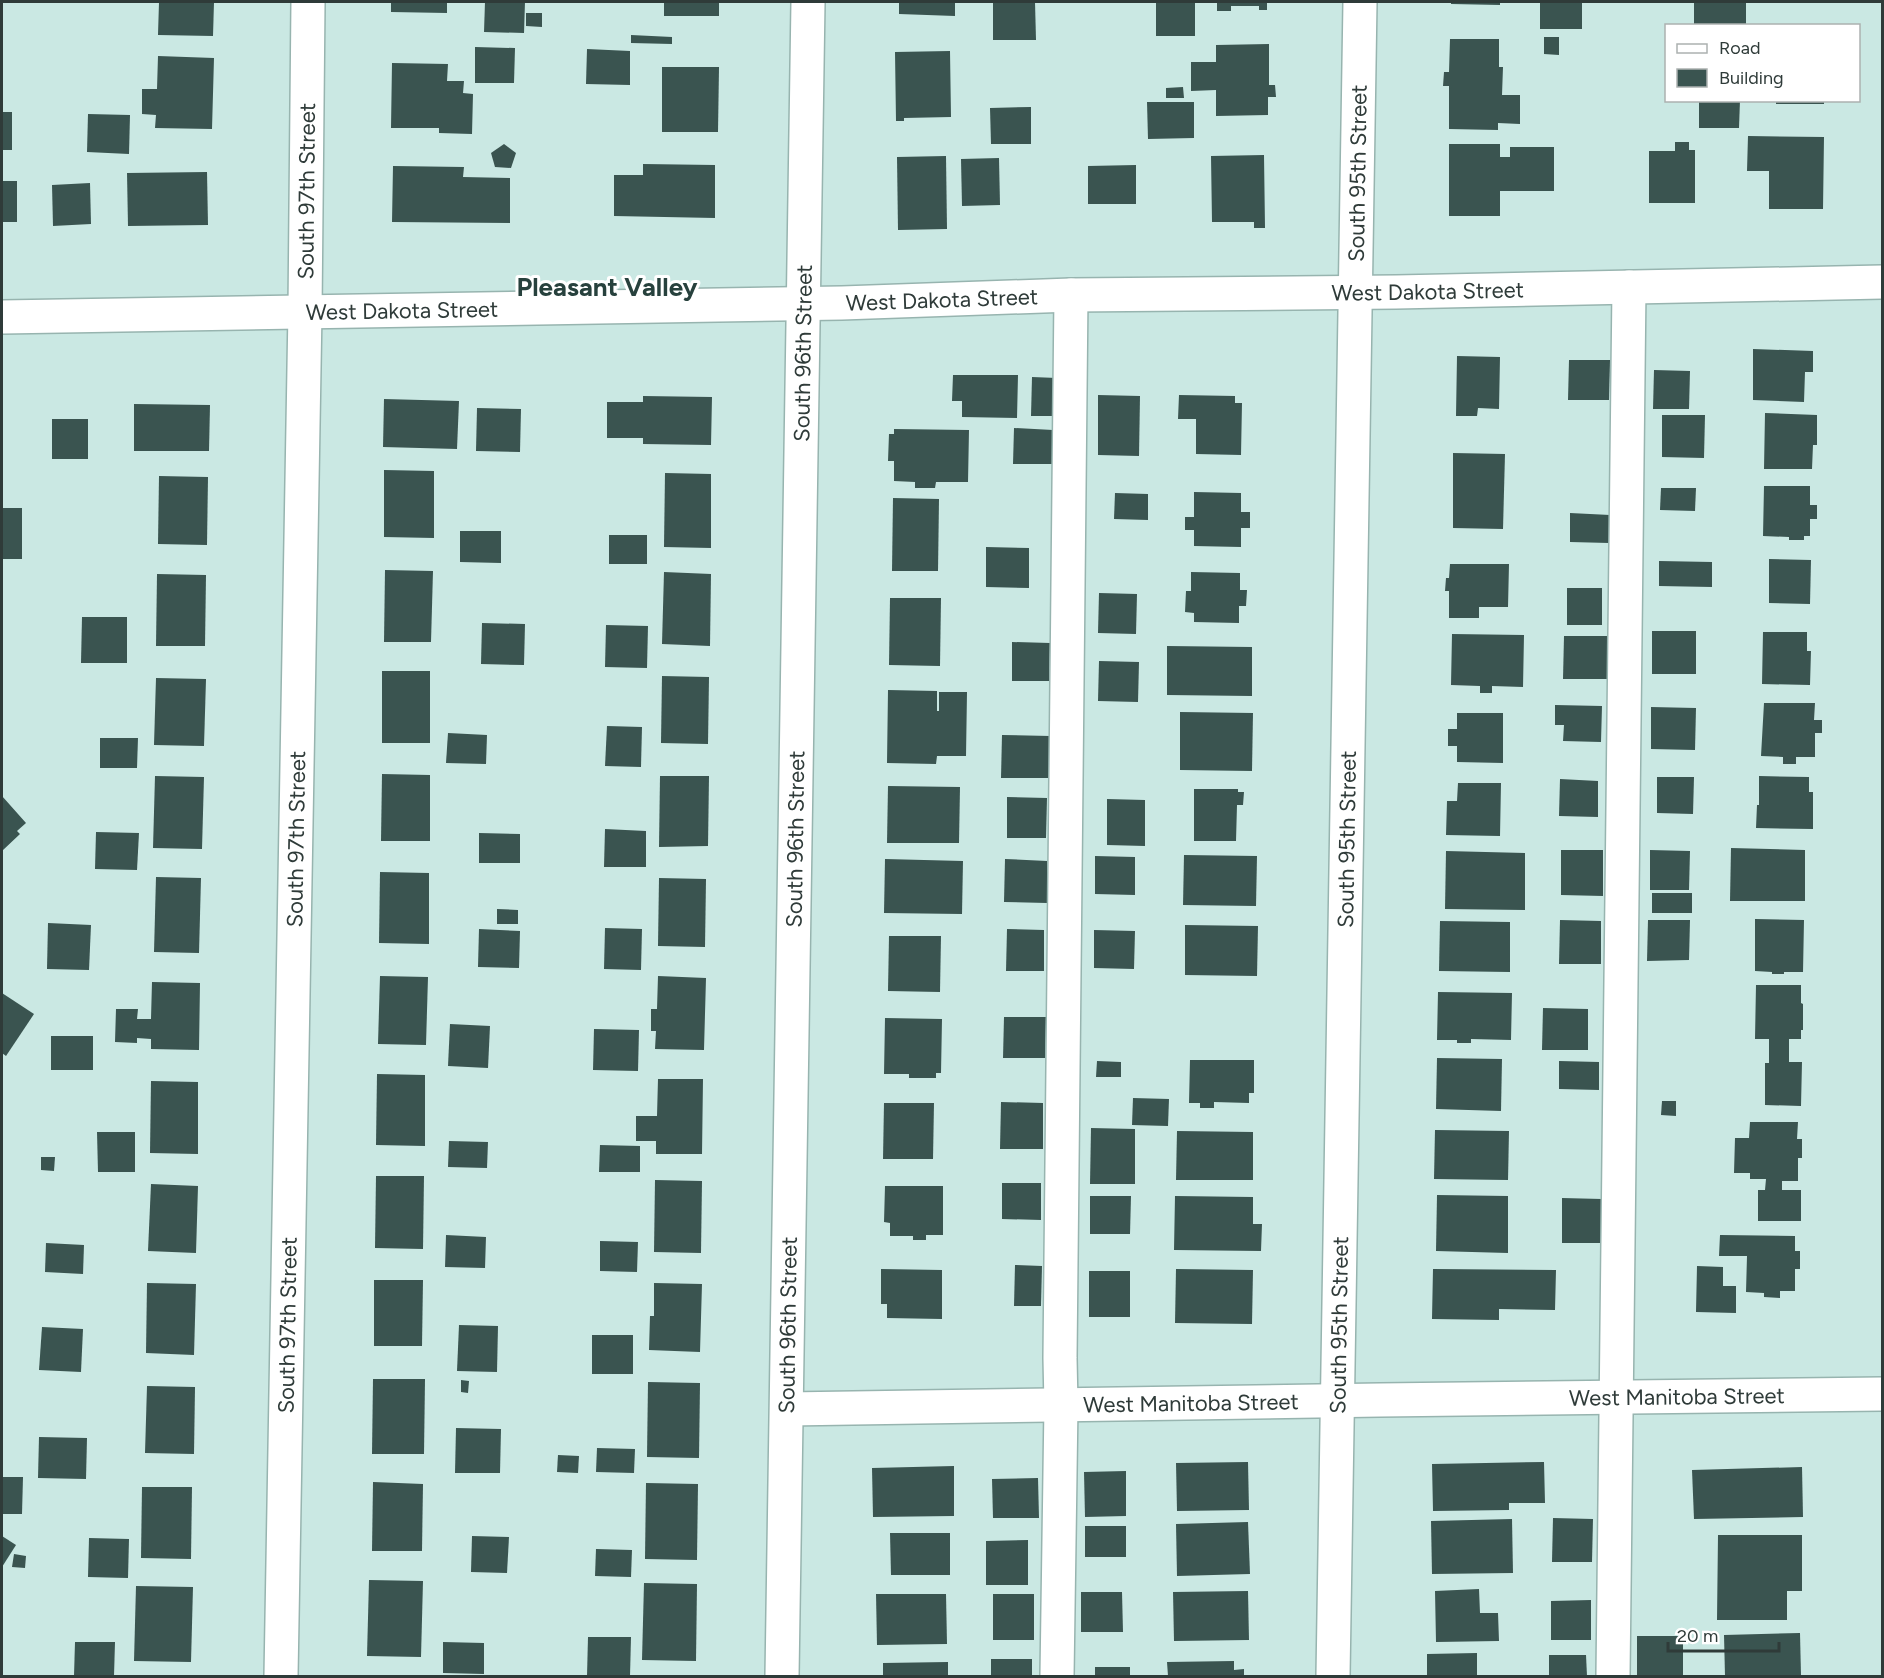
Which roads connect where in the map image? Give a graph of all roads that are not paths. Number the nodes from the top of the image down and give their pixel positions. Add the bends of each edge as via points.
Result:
1 (308, 2) edge
2 (808, 2) edge
3 (1360, 2) edge
4 (1882, 282) edge
5 (1629, 287) junction
6 (1356, 292) junction
7 (1071, 295) junction
8 (804, 303) junction
9 (305, 311) junction
10 (2, 317) edge
11 (1882, 1394) edge
12 (1617, 1398) junction
13 (1338, 1400) junction
14 (1061, 1405) junction
15 (787, 1409) junction
16 (281, 1677) edge
17 (782, 1677) edge
18 (1056, 1677) edge
19 (1333, 1677) edge
20 (1613, 1677) edge

1 - 9 street, South 97th Street
2 - 8 street, South 96th Street
3 - 6 street, South 95th Street
4 - 5 street, West Dakota Street
5 - 6 street, West Dakota Street
5 - 12 street
6 - 7 street, West Dakota Street
6 - 13 street, South 95th Street
7 - 8 street, West Dakota Street
7 - 14 street
8 - 9 street, West Dakota Street
8 - 15 street, South 96th Street
9 - 10 street, West Dakota Street
9 - 16 street, South 97th Street
11 - 12 street, West Manitoba Street
12 - 13 street, West Manitoba Street
12 - 20 street
13 - 14 street, West Manitoba Street
13 - 19 street, South 95th Street
14 - 15 street, West Manitoba Street
14 - 18 street
15 - 17 street, South 96th Street

